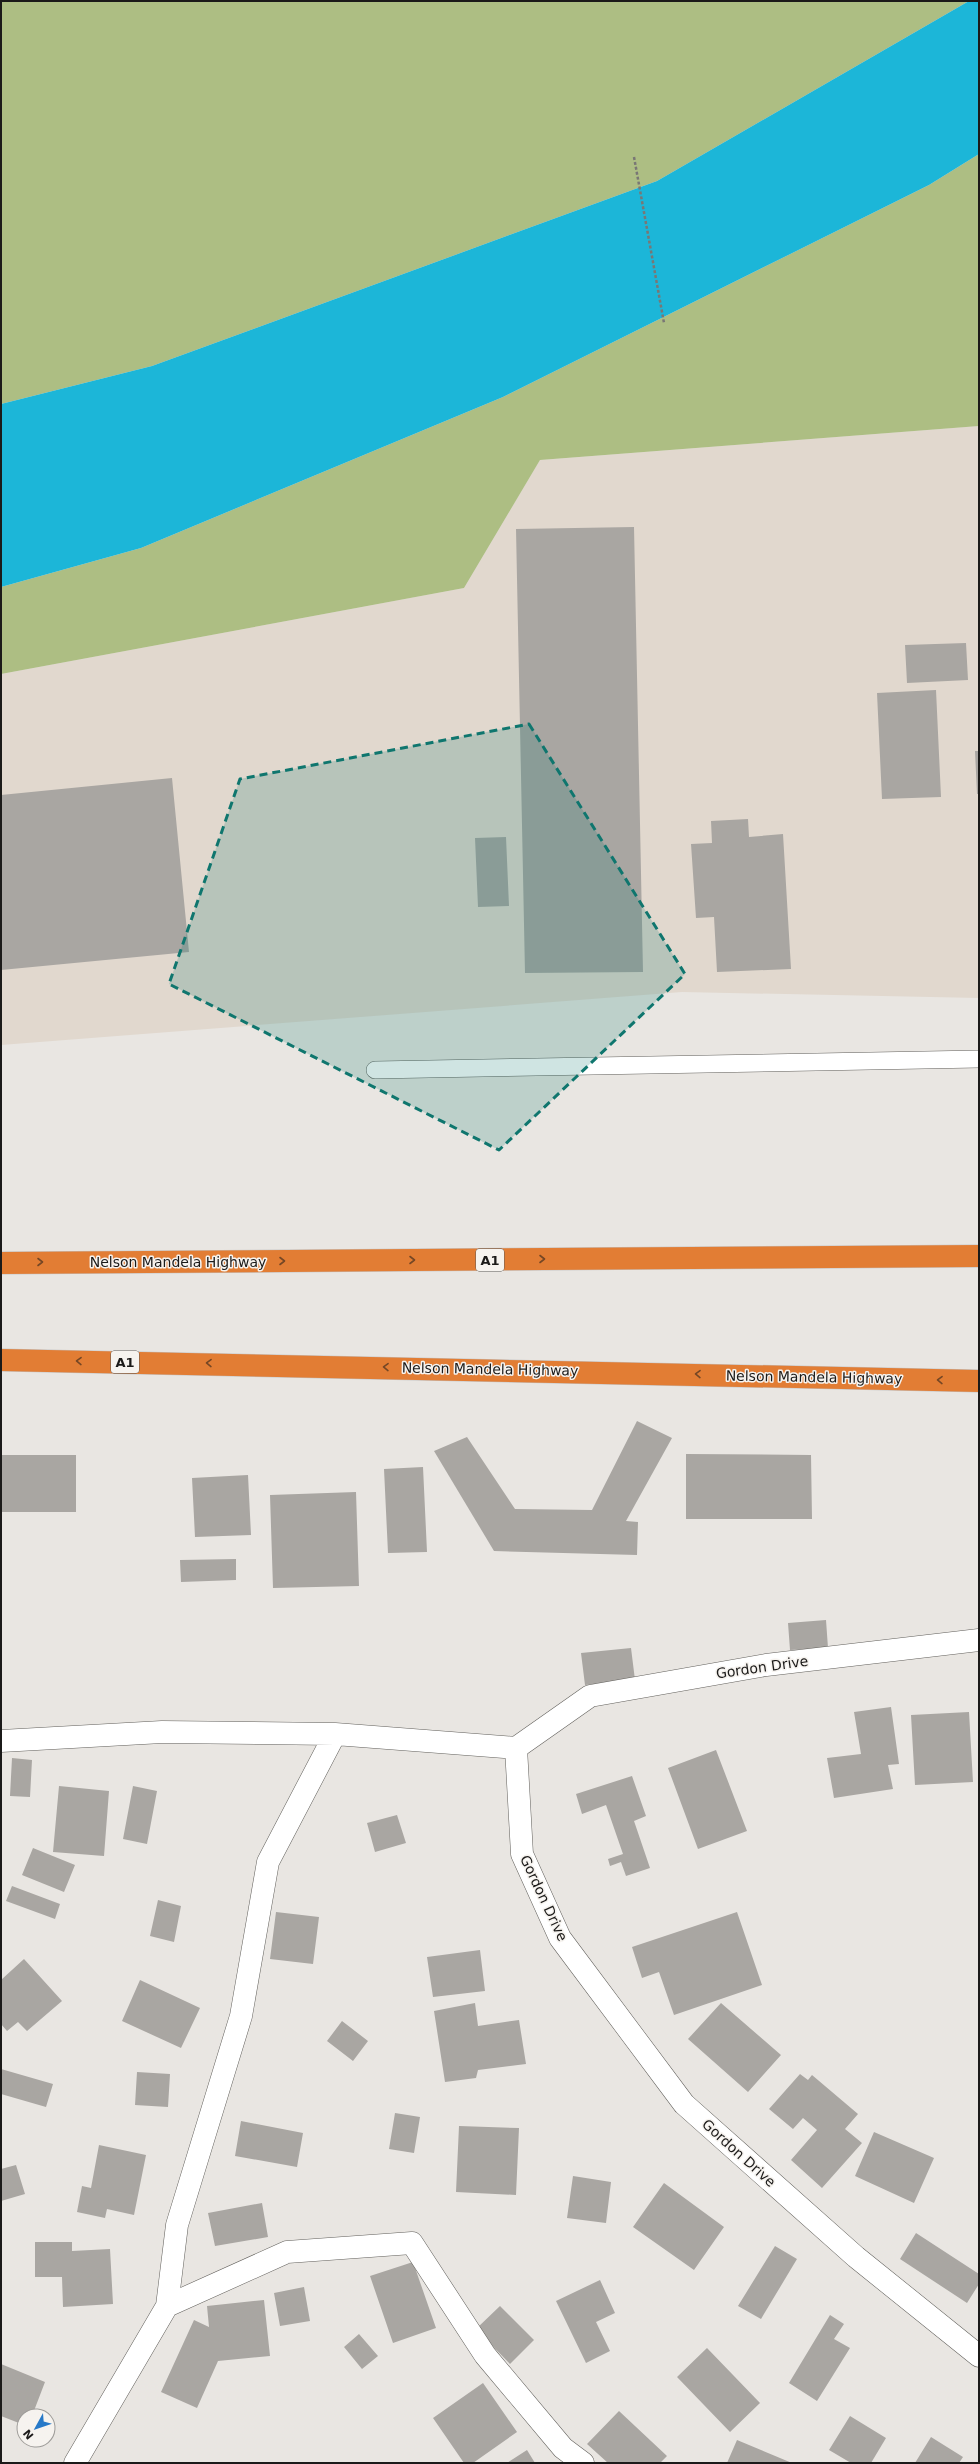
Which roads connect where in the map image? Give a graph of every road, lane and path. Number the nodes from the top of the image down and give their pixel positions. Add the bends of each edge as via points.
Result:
1 (634, 156) dead end
2 (664, 323) dead end
3 (979, 1059) edge
4 (375, 1070) dead end
5 (979, 1256) edge
6 (1, 1263) edge
7 (1, 1360) edge
8 (979, 1381) edge
9 (979, 1640) edge
10 (335, 1734) junction
11 (1, 1741) edge
12 (516, 1748) junction
13 (167, 2306) junction
14 (979, 2356) edge
15 (75, 2463) edge
16 (583, 2463) edge

1 - 2 path
3 - 4 lane
6 -> 5 highway, Nelson Mandela Highway / A1
8 -> 7 highway, Nelson Mandela Highway / A1
9 - 12 street, Gordon Drive via 766,1665 590,1696
10 - 11 street via 162,1732
10 - 12 street
10 - 13 street via 268,1862 241,2016 177,2225
12 - 14 street, Gordon Drive via 522,1854 560,1938 684,2104 856,2257
13 - 15 street
13 - 16 street via 287,2252 412,2243 485,2355 563,2448

